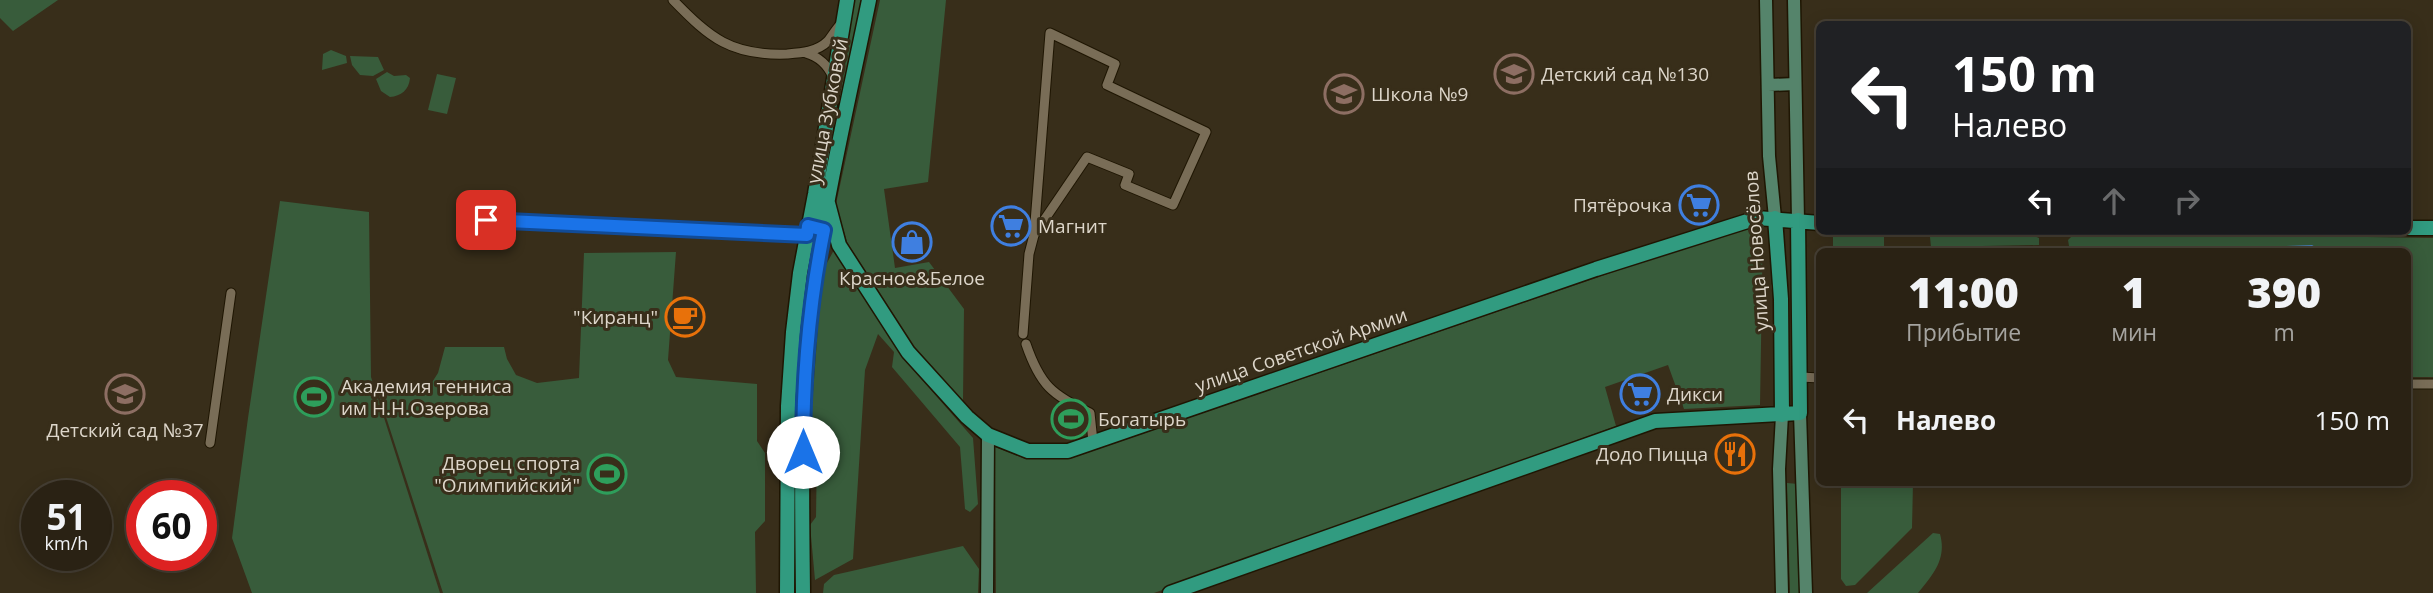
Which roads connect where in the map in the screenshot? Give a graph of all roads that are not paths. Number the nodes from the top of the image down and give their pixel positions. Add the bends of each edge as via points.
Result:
1 (673, 0) edge
2 (847, 0) edge
3 (869, 0) edge
4 (1766, 0) edge
5 (1794, 0) edge
6 (842, 23) junction
7 (806, 53) junction
8 (833, 77) junction
9 (1795, 84) junction
10 (1768, 85) junction
11 (828, 204) junction
12 (1775, 218) junction
13 (486, 220) dead end
14 (1798, 220) junction
15 (1816, 222) edge
16 (2411, 228) edge
17 (2433, 228) edge
18 (808, 230) junction
19 (824, 230) junction
20 (1034, 235) junction
21 (839, 245) junction
22 (231, 293) dead end
23 (1023, 334) dead end
24 (1026, 344) dead end
25 (1800, 377) junction
26 (1816, 378) edge
27 (2411, 384) edge
28 (2433, 384) edge
29 (1800, 412) junction
30 (1782, 415) junction
31 (988, 435) junction
32 (1093, 442) junction
33 (210, 443) dead end
34 (787, 593) edge
35 (803, 593) edge
36 (987, 593) edge
37 (1170, 593) edge
38 (1782, 593) edge
39 (1806, 593) edge

1 - 7 street via 730,47 761,54
2 - 6 main road, улица Зубковой
3 - 11 main road, улица Зубковой
4 - 10 street, улица Новосёлов
5 - 9 street, улица Новосёлов
6 - 7 street via 827,42
6 - 8 main road, улица Зубковой
7 - 8 street via 827,65
8 - 18 main road, улица Зубковой
9 - 10 street
9 - 14 street, улица Новосёлов
10 - 12 street, улица Новосёлов
11 - 19 main road, улица Зубковой
11 - 21 main road, улица Советской Армии
12 - 14 main road, улица Советской Армии
12 - 30 main road, улица Новосёлов
12 - 32 main road, улица Советской Армии via 1756,218 1625,259
13 - 18 street
14 - 15 main road, улица Советской Армии
14 - 25 main road, улица Новосёлов
16 - 17 main road
18 - 19 main road
18 - 34 main road, улица Зубковой via 794,322 788,406
19 - 21 main road
19 - 35 main road, улица Зубковой via 814,280 803,407
20 - 20 street via 1035,222 1050,33 1115,64 1107,85 1206,132 1173,205 1125,184 1129,174 1087,156
20 - 23 street
21 - 31 main road, улица Советской Армии via 908,352
22 - 33 street
24 - 32 street via 1035,370 1056,396 1090,413
25 - 26 street
25 - 29 main road, улица Новосёлов
27 - 28 street
29 - 30 main road
29 - 39 street, улица Новосёлов
30 - 37 main road via 1655,421
30 - 38 street, улица Новосёлов
31 - 32 main road, улица Советской Армии via 1028,451 1068,451
31 - 36 street

